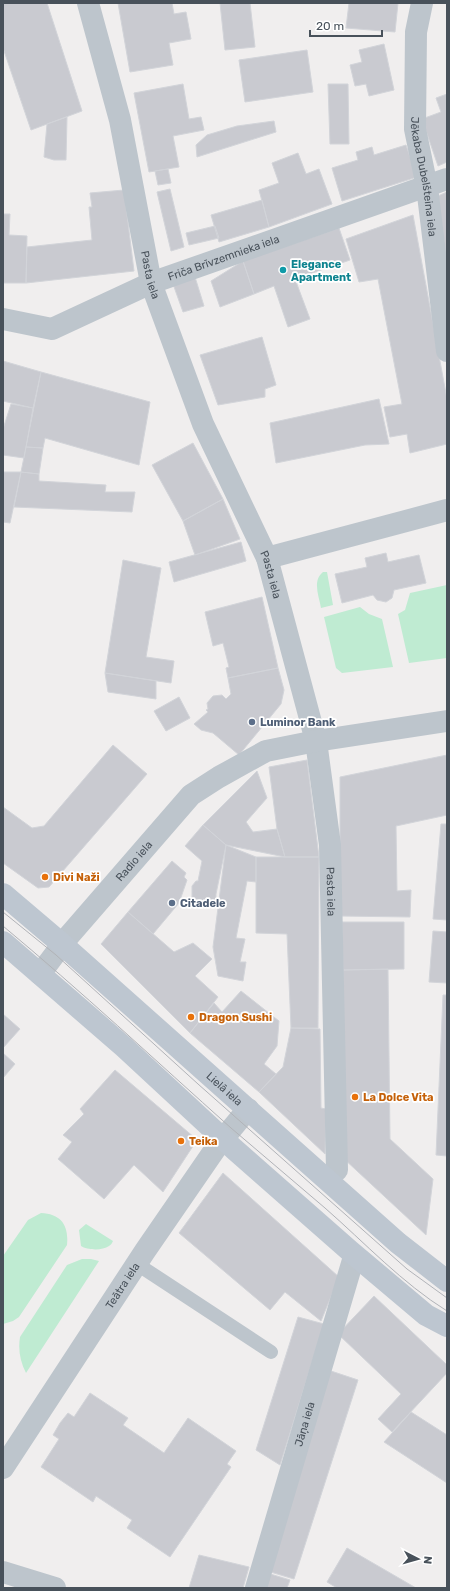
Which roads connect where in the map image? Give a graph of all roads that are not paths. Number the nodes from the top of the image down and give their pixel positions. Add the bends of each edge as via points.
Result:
1 (88, 3) edge
2 (422, 3) edge
3 (447, 180) edge
4 (427, 187) junction
5 (151, 283) junction
6 (3, 319) edge
7 (447, 351) edge
8 (447, 510) edge
9 (267, 558) junction
10 (447, 721) edge
11 (316, 741) junction
12 (3, 894) edge
13 (3, 942) edge
14 (63, 945) junction
15 (40, 974) junction
16 (248, 1109) junction
17 (223, 1139) junction
18 (337, 1170) dead end
19 (353, 1260) dead end
20 (137, 1264) junction
21 (447, 1282) edge
22 (447, 1326) edge
23 (271, 1352) dead end
24 (3, 1468) edge
25 (3, 1572) edge
26 (55, 1588) edge
27 (256, 1588) edge

1 - 5 street, Pasta iela via 120,120
2 - 4 street, Jēkaba Dubelšteina iela via 416,32 415,129
3 - 4 street, Friča Brīvzemnieka iela
4 - 5 street, Friča Brīvzemnieka iela
4 - 7 street, Jēkaba Dubelšteina iela
5 - 6 street, Friča Brīvzemnieka iela via 52,329
5 - 9 street, Pasta iela via 203,424
8 - 9 street
9 - 11 street, Pasta iela
10 - 11 street
11 - 14 street, Radio iela via 266,751 191,795
11 - 18 street, Pasta iela via 330,845
12 - 14 street, Lielā iela
13 - 15 street
14 - 15 street, Radio iela
14 - 16 street, Lielā iela
15 - 17 street
16 - 17 street, Teātra iela
16 - 21 street, Lielā iela via 398,1243
17 - 20 street, Teātra iela
17 - 22 street via 350,1251 426,1314
19 - 27 street, Jāņa iela
20 - 23 lane
20 - 24 street, Teātra iela
25 - 26 street

